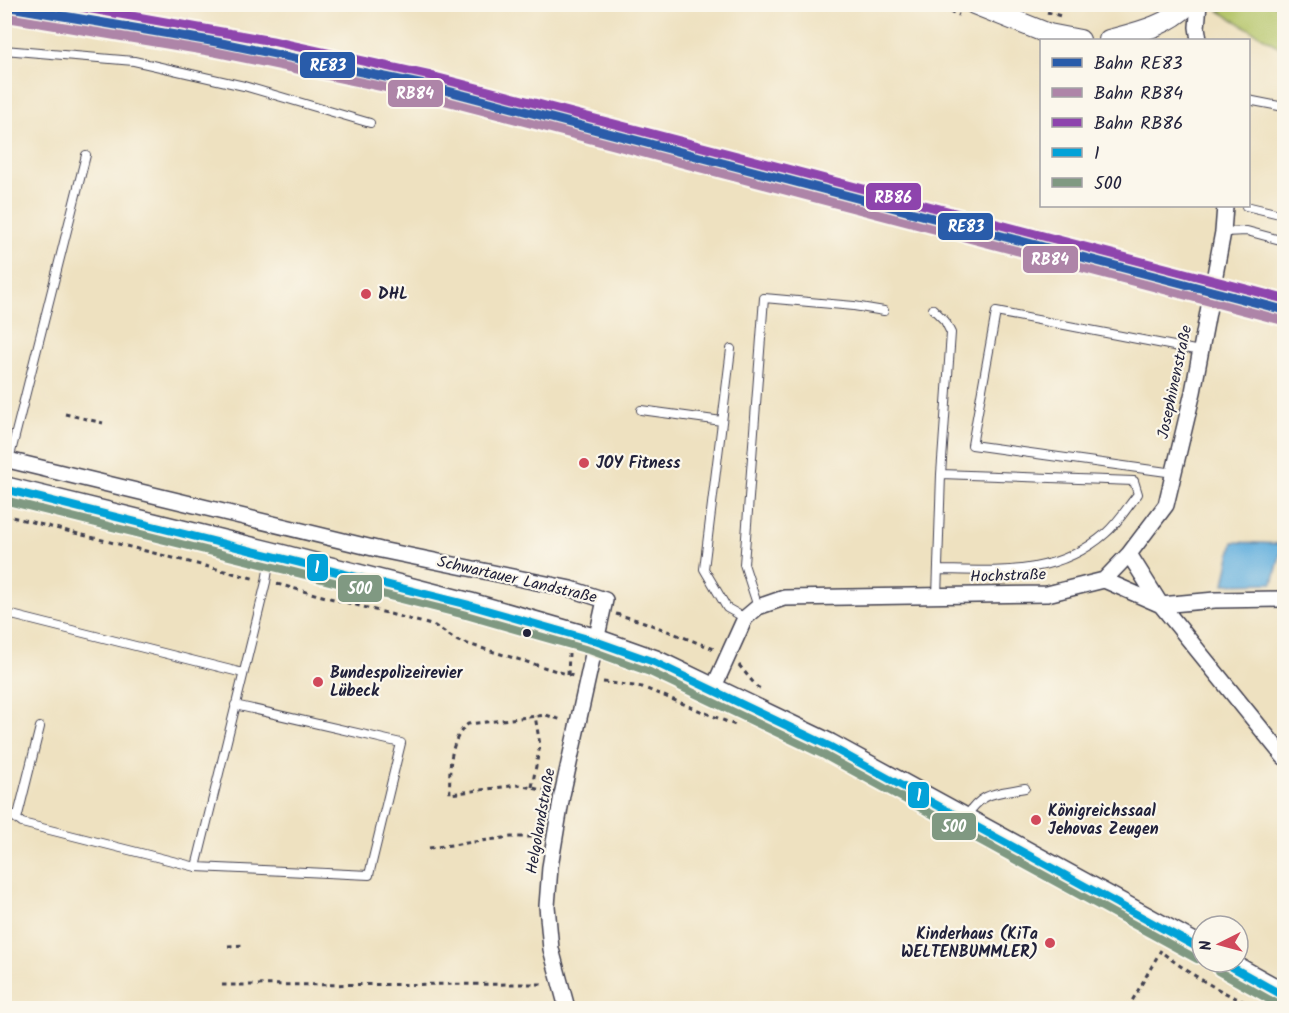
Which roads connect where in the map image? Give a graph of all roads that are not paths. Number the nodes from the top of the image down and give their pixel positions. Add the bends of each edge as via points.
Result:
1 (974, 4) edge
2 (1189, 4) edge
3 (1199, 4) edge
4 (1075, 39) edge
5 (1113, 39) edge
6 (1198, 39) edge
7 (4, 50) edge
8 (1250, 100) edge
9 (1284, 107) edge
10 (370, 123) dead end
11 (86, 155) dead end
12 (1225, 207) edge
13 (1250, 207) edge
14 (1284, 215) edge
15 (1223, 232) junction
16 (1284, 241) edge
17 (933, 309) dead end
18 (884, 311) dead end
19 (1201, 344) junction
20 (731, 349) dead end
21 (641, 410) dead end
22 (722, 421) junction
23 (7, 459) edge
24 (1174, 472) junction
25 (941, 474) junction
26 (4, 489) edge
27 (270, 554) junction
28 (1130, 554) junction
29 (938, 570) junction
30 (1104, 580) junction
31 (937, 597) junction
32 (1284, 599) edge
33 (1161, 605) junction
34 (758, 607) junction
35 (4, 613) edge
36 (745, 618) junction
37 (595, 641) junction
38 (243, 673) junction
39 (712, 691) junction
40 (235, 705) junction
41 (40, 728) dead end
42 (1284, 757) edge
43 (1025, 788) dead end
44 (4, 808) edge
45 (17, 819) junction
46 (964, 820) junction
47 (196, 867) junction
48 (1190, 948) edge
49 (1245, 974) edge
50 (1284, 996) edge
51 (567, 1008) edge

1 - 4 street via 1048,34
2 - 5 street via 1176,17 1150,29
3 - 6 street
7 - 10 lane via 134,61 244,86
8 - 9 lane
11 - 23 lane
12 - 15 street, Josephinenstraße
13 - 14 lane
15 - 16 lane via 1247,231
15 - 19 street, Josephinenstraße
17 - 25 lane via 951,333
18 - 34 lane via 764,298 744,564
19 - 24 street, Josephinenstraße
19 - 24 lane via 996,312 972,445
20 - 22 lane
21 - 22 lane
22 - 36 lane via 704,569 727,608
23 - 37 street, Schwartauer Landstraße via 605,600
24 - 28 street, Josephinenstraße via 1166,505
25 - 29 lane
25 - 29 lane via 1134,481 1138,494 1108,532 1085,549 1043,566 1012,571
26 - 27 main road, Schwartauer Landstraße
27 - 37 main road, Schwartauer Landstraße
27 - 38 lane
28 - 30 street
28 - 33 street
29 - 31 lane
30 - 31 street, Hochstraße via 1047,594
30 - 33 street
31 - 34 street, Hochstraße via 784,598
32 - 33 street
33 - 42 street
34 - 36 street, Hochstraße
35 - 38 lane
36 - 39 street, Hochstraße
37 - 39 main road via 654,662
37 - 51 street, Helgolandstraße via 554,836 547,906 550,949
38 - 40 lane
39 - 46 main road via 829,746
40 - 47 lane
40 - 47 lane via 401,743 380,831 369,875
41 - 45 lane
43 - 46 lane via 986,795
44 - 45 lane
45 - 47 lane
46 - 48 main road via 1166,942
49 - 50 main road

